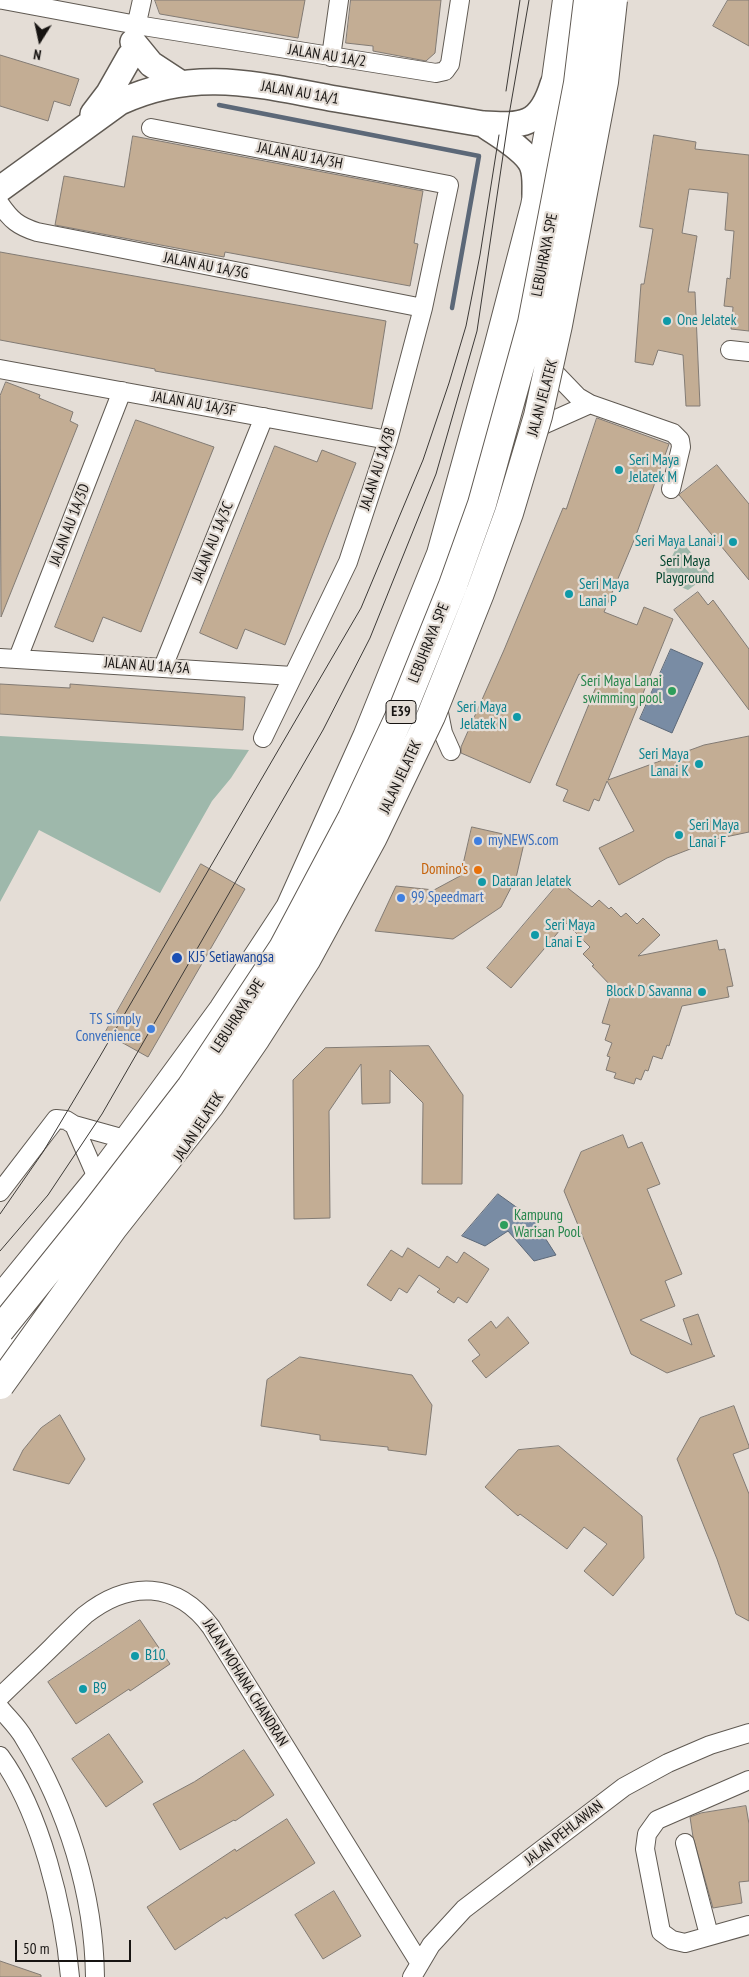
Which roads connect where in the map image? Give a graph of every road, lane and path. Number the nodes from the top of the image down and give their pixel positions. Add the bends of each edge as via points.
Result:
1 (3, 0) edge
2 (142, 0) edge
3 (339, 0) edge
4 (460, 0) edge
5 (567, 0) edge
6 (588, 0) edge
7 (615, 0) edge
8 (133, 41) junction
9 (331, 57) junction
10 (560, 60) junction
11 (180, 83) junction
12 (120, 102) junction
13 (603, 103) junction
14 (483, 124) junction
15 (84, 126) junction
16 (151, 128) dead end
17 (550, 130) junction
18 (449, 185) joint
19 (0, 189) edge
20 (0, 204) edge
21 (535, 206) junction
22 (423, 308) junction
23 (730, 350) dead end
24 (749, 352) edge
25 (0, 369) edge
26 (552, 370) junction
27 (122, 391) junction
28 (596, 406) junction
29 (264, 417) junction
30 (536, 428) junction
31 (388, 440) junction
32 (671, 489) dead end
33 (0, 658) edge
34 (18, 658) junction
35 (162, 667) junction
36 (293, 676) junction
37 (263, 738) dead end
38 (74, 1125) junction
39 (128, 1140) junction
40 (98, 1180) junction
41 (0, 1192) edge
42 (113, 1228) junction
43 (0, 1300) edge
44 (0, 1330) edge
45 (0, 1360) edge
46 (0, 1371) edge
47 (0, 1385) edge
48 (0, 1697) edge
49 (0, 1708) edge
50 (749, 1733) edge
51 (0, 1756) edge
52 (749, 1780) edge
53 (685, 1844) dead end
54 (749, 1925) edge
55 (709, 1935) junction
56 (416, 1969) edge
57 (70, 1977) edge
58 (95, 1977) edge

1 - 8 street, JALAN AU 1A/2
2 - 8 street
3 - 9 street
4 - 9 street, JALAN AU 1A/2 via 450,64 445,71 436,74
5 - 10 main road
6 - 44 main road, LEBUHRAYA SPE / E39, bridge via 578,83 532,323 482,504 403,709 352,818 282,948 191,1087
7 - 13 main road, JALAN JELATEK
7 - 42 main road, LEBUHRAYA SPE / E39, bridge via 604,82 538,416 509,513 431,716 373,838 306,960 210,1105
8 - 9 street, JALAN AU 1A/2
8 - 11 street via 151,64
8 - 12 street
8 - 15 street via 109,93
10 - 14 street, JALAN AU 1A/1 via 548,100 528,122
10 - 17 main road
11 - 12 street, JALAN AU 1A/1 via 142,92
11 - 14 street, JALAN AU 1A/1 via 235,82
12 - 15 street, JALAN AU 1A/1
13 - 17 main road via 588,104 570,111
13 - 26 main road, JALAN JELATEK
14 - 21 street, JALAN AU 1A/1 via 523,153 532,164
15 - 19 street, JALAN AU 1A/1
16 - 18 street, JALAN AU 1A/3H
17 - 21 main road
18 - 22 street, JALAN AU 1A/3B
20 - 22 street, JALAN AU 1A/3G via 20,227 37,232
21 - 39 main road via 441,554 367,737 290,908 223,1010
22 - 31 street, JALAN AU 1A/3B
23 - 24 street
25 - 27 street, JALAN AU 1A/3F
26 - 28 street via 571,390
26 - 30 main road, JALAN JELATEK
27 - 29 street, JALAN AU 1A/3F
27 - 34 street, JALAN AU 1A/3D
28 - 30 street
28 - 32 street via 673,434 680,440
29 - 31 street, JALAN AU 1A/3F
29 - 35 street, JALAN AU 1A/3C
30 - 46 main road, JALAN JELATEK via 469,619 415,750 395,794 266,1025 162,1185 77,1291
31 - 36 street, JALAN AU 1A/3B via 348,562
33 - 34 street, JALAN AU 1A/3A
34 - 35 street, JALAN AU 1A/3A
35 - 36 street, JALAN AU 1A/3A
36 - 37 street, JALAN AU 1A/3B
38 - 39 street
38 - 40 street
38 - 41 street via 56,1119
39 - 40 main road
40 - 43 main road
42 - 45 main road, bridge
42 - 47 main road, bridge
48 - 56 street, JALAN MOHANA CHANDRAN via 85,1615 108,1600 143,1590 179,1598 202,1615 211,1627
49 - 58 street via 23,1736 46,1778 73,1847 90,1919
50 - 56 street, JALAN PEHLAWAN via 668,1763 624,1787 464,1910 431,1945
51 - 57 street via 23,1797 46,1856
52 - 55 street via 657,1820 648,1834 645,1849 661,1932 672,1940 685,1943
53 - 55 street
54 - 55 street

